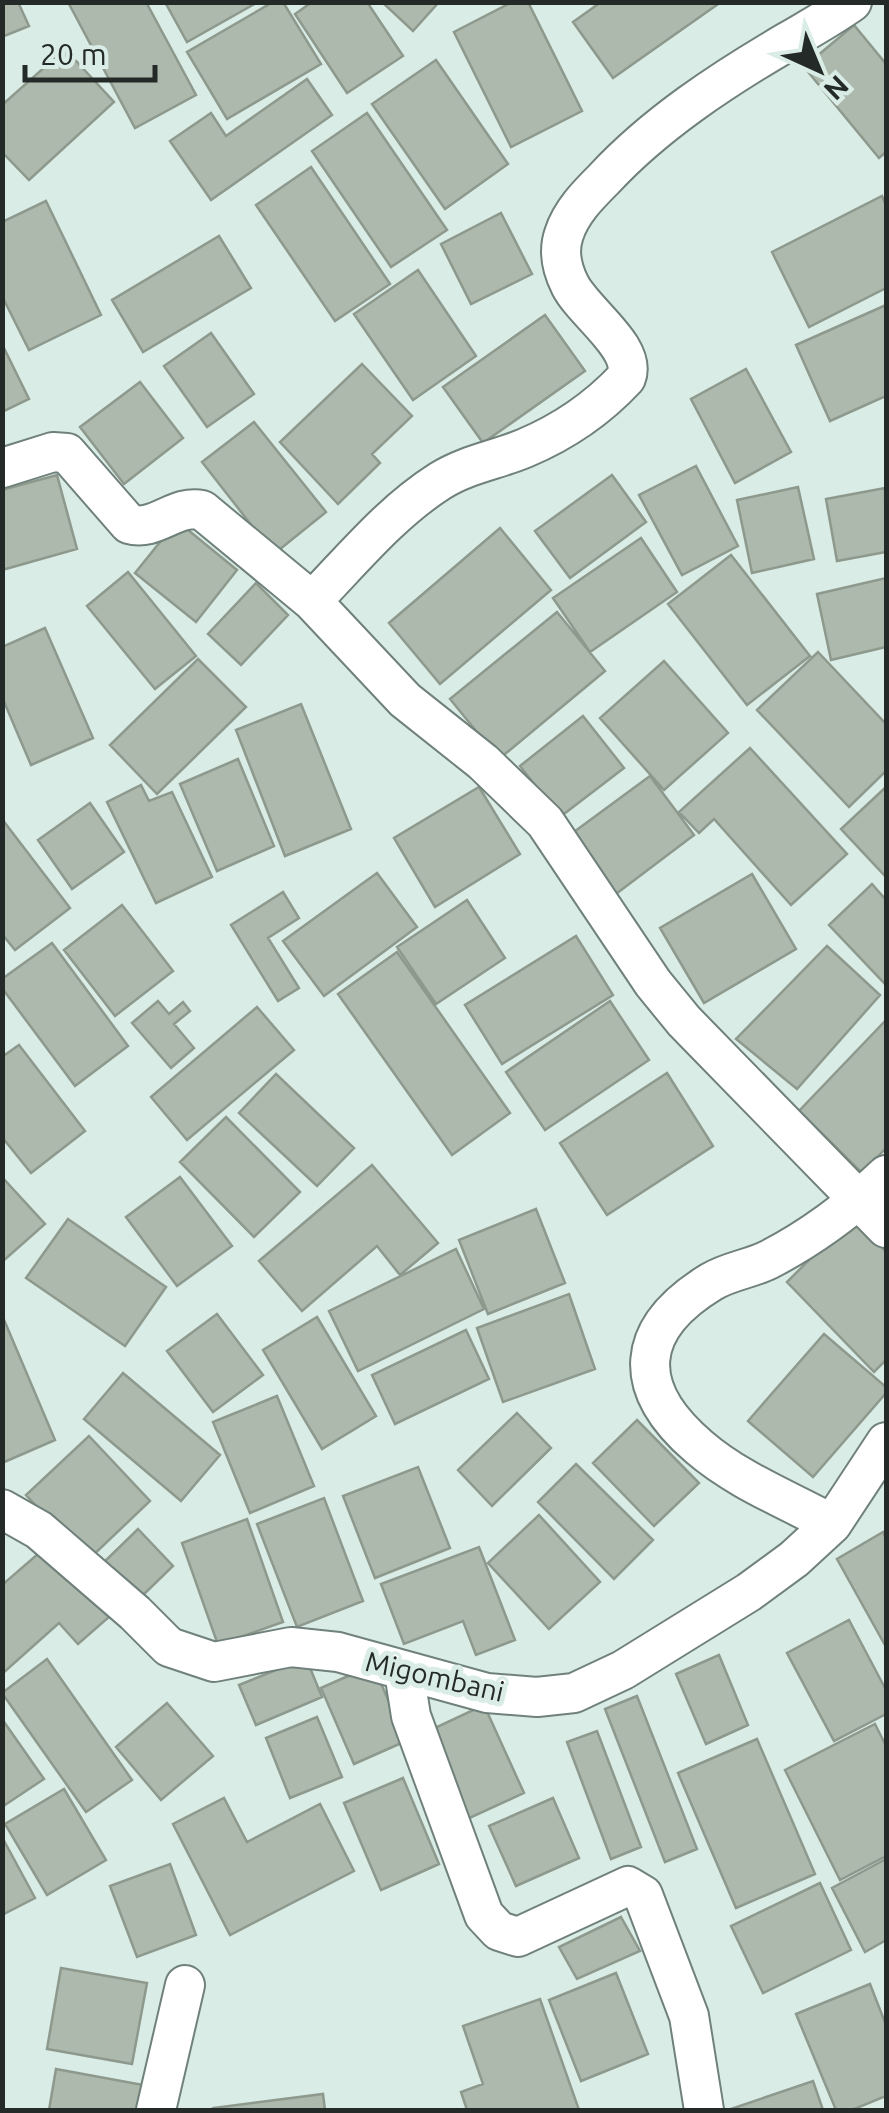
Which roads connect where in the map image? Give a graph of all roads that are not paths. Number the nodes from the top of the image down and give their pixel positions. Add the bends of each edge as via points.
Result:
1 (852, 2) edge
2 (2, 468) edge
3 (312, 601) junction
4 (886, 1174) edge
5 (860, 1201) junction
6 (886, 1228) edge
7 (886, 1442) edge
8 (2, 1509) edge
9 (832, 1524) junction
10 (404, 1672) junction
11 (185, 1985) dead end
12 (156, 2110) edge
13 (704, 2110) edge

1 - 3 street via 638,142 579,205 560,255 584,308 622,348 626,378 579,419 442,480 403,508
2 - 3 street via 66,454 138,526 188,507 202,510
3 - 5 street via 405,700 545,822 684,1021
4 - 5 street
5 - 6 street
5 - 9 street via 769,1260 707,1284 662,1323 649,1370 658,1396 698,1447
7 - 9 street, Migombani
8 - 10 street, Migombani via 39,1530 170,1647 214,1662 291,1646
9 - 10 street, Migombani via 749,1592 574,1693 487,1693
10 - 13 street via 412,1716 484,1915 499,1931 518,1937 628,1886 643,1895 689,2016
11 - 12 street

